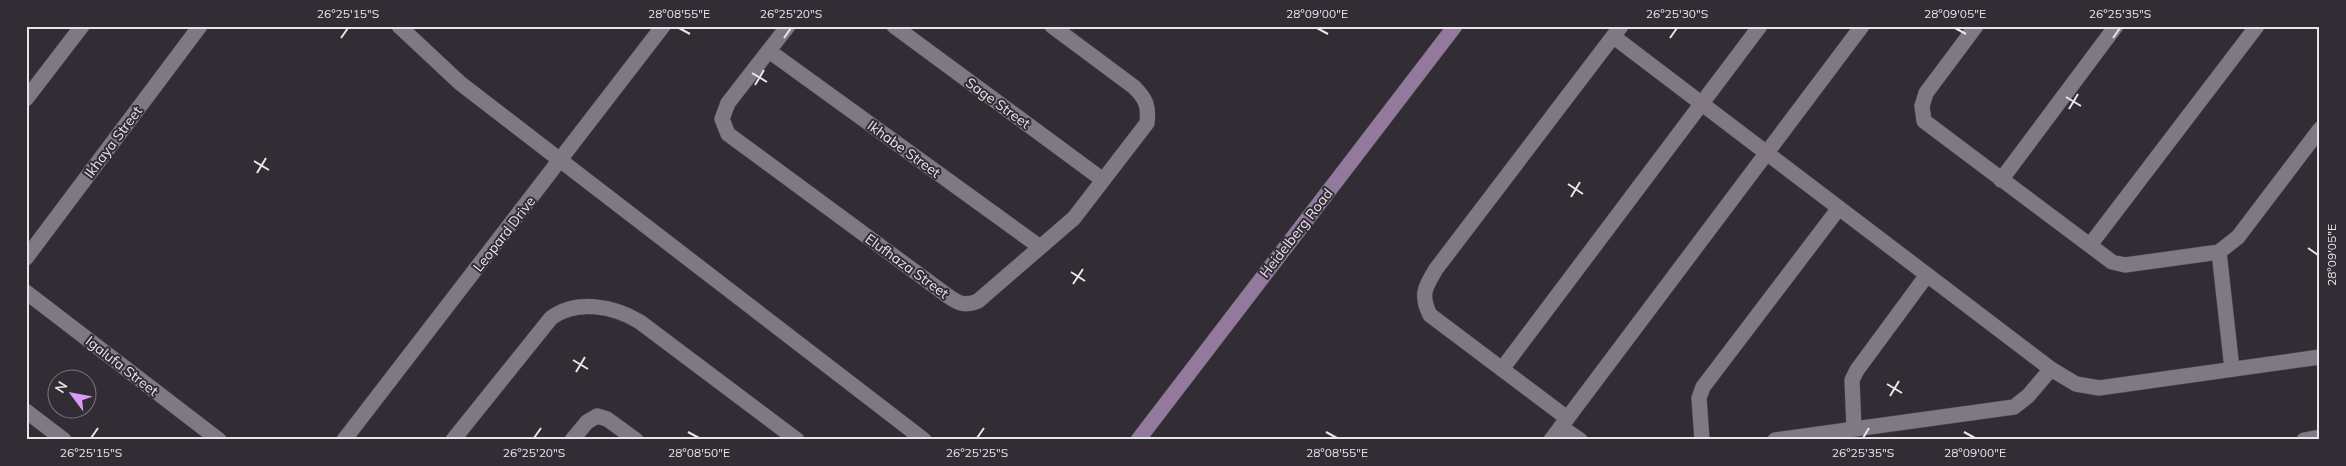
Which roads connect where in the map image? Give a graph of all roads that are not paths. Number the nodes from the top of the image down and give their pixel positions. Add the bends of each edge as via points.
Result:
1 (82, 26) edge
2 (200, 26) edge
3 (399, 26) edge
4 (663, 26) edge
5 (788, 26) edge
6 (894, 26) edge
7 (1052, 26) edge
8 (1455, 26) edge
9 (1760, 26) edge
10 (1862, 26) edge
11 (1976, 26) edge
12 (2116, 26) edge
13 (2257, 26) edge
14 (1618, 31) edge
15 (769, 52) junction
16 (26, 99) edge
17 (1702, 104) junction
18 (2320, 129) edge
19 (1766, 154) junction
20 (562, 160) junction
21 (1102, 180) junction
22 (2001, 180) junction
23 (1839, 208) junction
24 (2090, 245) junction
25 (1040, 247) junction
26 (2219, 252) junction
27 (26, 258) edge
28 (1928, 275) junction
29 (26, 292) edge
30 (2320, 357) edge
31 (1502, 369) junction
32 (2051, 369) junction
33 (2232, 369) junction
34 (26, 411) edge
35 (1564, 423) junction
36 (1854, 429) junction
37 (2320, 437) edge
38 (64, 440) edge
39 (219, 440) edge
40 (344, 440) edge
41 (453, 440) edge
42 (572, 440) edge
43 (636, 440) edge
44 (797, 440) edge
45 (924, 440) edge
46 (1138, 440) edge
47 (1551, 440) edge
48 (1580, 440) edge
49 (1702, 440) edge
50 (1776, 440) edge
51 (2304, 440) edge

1 - 16 street
2 - 27 street, Ikhaya Street
3 - 20 street via 460,83
4 - 20 street, Leopard Drive
5 - 15 street, Elufhaza Street
6 - 21 street, Sage Street
7 - 21 street, Elufhaza Street via 1134,87 1149,108 1147,123
8 - 46 main road, Heidelberg Road
9 - 17 street
10 - 19 street
11 - 22 street via 1926,93 1922,106 1924,121
12 - 22 street
13 - 24 street
14 - 17 street
14 - 31 street via 1426,286 1423,302 1430,315
15 - 25 street, Ikhabe Street
15 - 25 street, Elufhaza Street via 724,110 723,125 728,134 958,304 978,301
17 - 19 street
17 - 31 street
18 - 26 street via 2238,237
19 - 23 street
19 - 35 street
20 - 40 street, Leopard Drive
20 - 45 street
21 - 25 street, Elufhaza Street via 1074,218
22 - 24 street
23 - 28 street
23 - 49 street via 1703,387 1699,398
24 - 26 street via 2112,262 2125,265
26 - 33 street
28 - 32 street
28 - 36 street via 1856,370 1852,380
29 - 39 street, Igalufa Street
30 - 33 street
31 - 35 street
32 - 33 street via 2076,384 2099,388
32 - 36 street via 2028,396 2014,406
34 - 38 street
35 - 47 street
35 - 48 street
36 - 50 street
37 - 51 street
41 - 44 street via 550,318 573,308 596,308 621,311 640,322
42 - 43 street via 587,422 597,416 607,419

